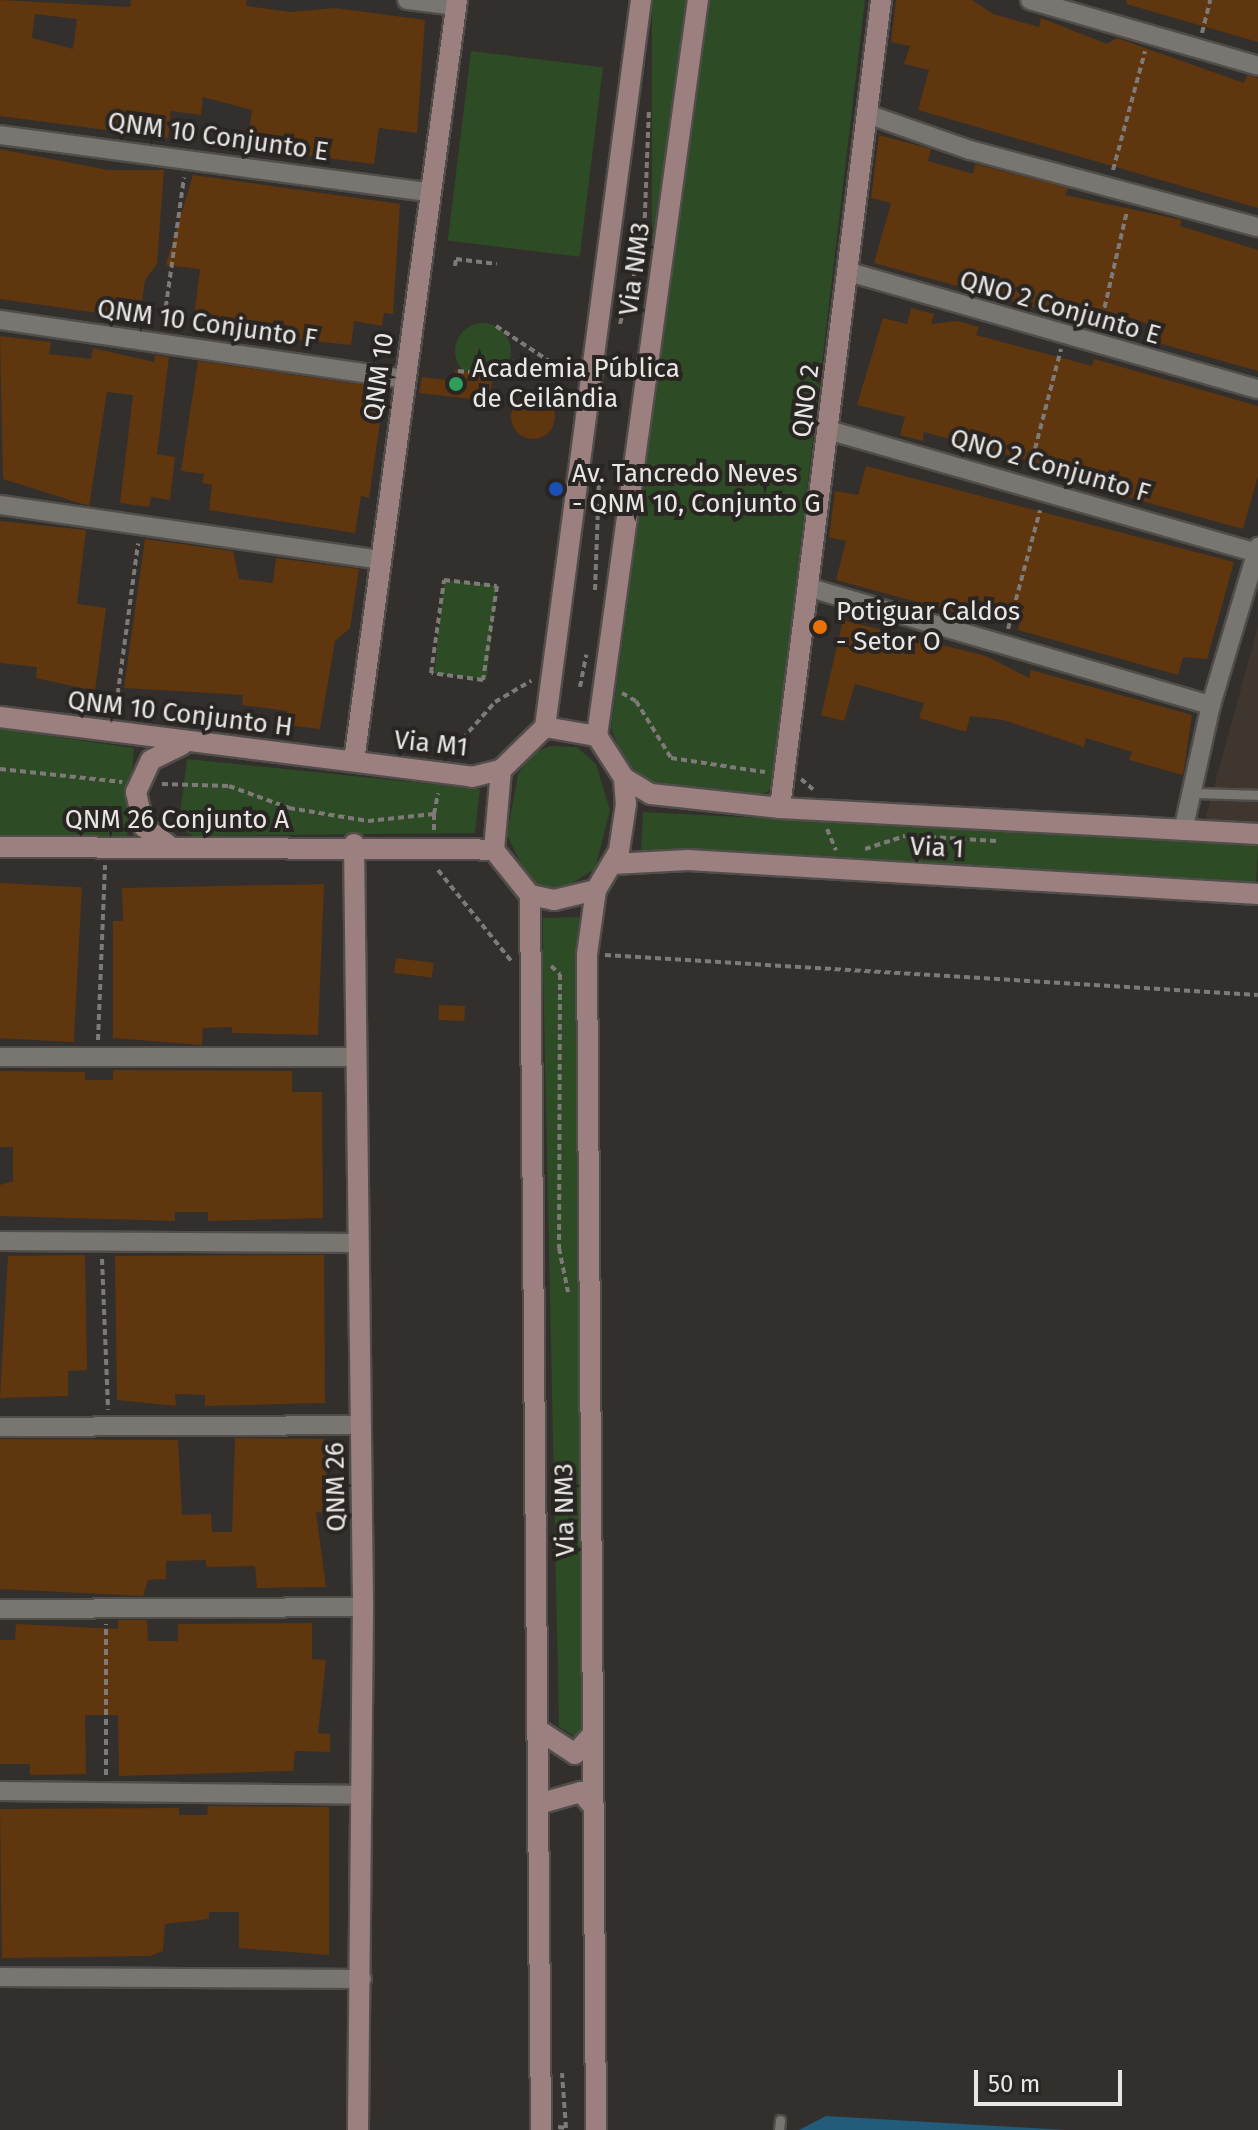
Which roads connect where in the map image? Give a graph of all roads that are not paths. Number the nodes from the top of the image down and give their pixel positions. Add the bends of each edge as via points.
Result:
1 (407, 0) edge
2 (641, 0) edge
3 (698, 0) edge
4 (881, 0) edge
5 (1030, 0) edge
6 (456, 3) edge
7 (1258, 66) edge
8 (867, 114) junction
9 (0, 135) edge
10 (430, 192) junction
11 (1258, 227) edge
12 (849, 272) junction
13 (0, 320) edge
14 (406, 379) junction
15 (1258, 389) edge
16 (828, 430) junction
17 (0, 505) edge
18 (1257, 550) edge
19 (380, 560) junction
20 (1253, 584) edge
21 (810, 588) junction
22 (1211, 705) junction
23 (0, 717) edge
24 (545, 727) junction
25 (597, 736) junction
26 (194, 745) junction
27 (354, 761) junction
28 (501, 770) junction
29 (624, 778) junction
30 (1192, 793) junction
31 (1258, 795) edge
32 (780, 808) junction
33 (1183, 831) junction
34 (1258, 834) edge
35 (354, 844) junction
36 (0, 847) edge
37 (172, 848) junction
38 (494, 850) junction
39 (613, 864) junction
40 (596, 890) junction
41 (1258, 894) edge
42 (530, 895) junction
43 (0, 1057) edge
44 (357, 1057) junction
45 (0, 1241) edge
46 (357, 1243) junction
47 (361, 1425) junction
48 (0, 1427) edge
49 (363, 1607) junction
50 (0, 1609) edge
51 (537, 1729) junction
52 (593, 1734) junction
53 (0, 1791) edge
54 (361, 1795) junction
55 (538, 1804) junction
56 (594, 1807) junction
57 (0, 1977) edge
58 (362, 1979) junction
59 (358, 2130) edge
60 (541, 2130) edge
61 (596, 2130) edge

1 - 6 street
2 - 24 main road, Via NM3
3 - 25 main road, Via NM3
4 - 8 main road, QNO 2
5 - 7 street
6 - 10 main road, QNM 10
8 - 11 street
8 - 12 main road, QNO 2
9 - 10 street, QNM 10 Conjunto E
10 - 14 main road, QNM 10
12 - 15 street, QNO 2 Conjunto E via 1064,339
12 - 16 main road, QNO 2
13 - 14 street, QNM 10 Conjunto F
14 - 19 main road, QNM 10
16 - 18 street, QNO 2 Conjunto F
16 - 21 main road, QNO 2
17 - 19 street
18 - 20 street
19 - 27 main road, QNM 10
20 - 22 street
21 - 22 street
21 - 32 main road, QNO 2
22 - 30 street
23 - 26 main road, QNM 10 Conjunto H
24 - 25 main road
24 - 28 main road
25 - 29 main road
26 - 27 main road, QNM 10 Conjunto H
26 - 37 main road via 160,753 136,792 144,827
27 - 28 main road, Via M1 via 472,777
28 - 38 main road
29 - 32 main road, Via 1 via 651,794
29 - 39 main road via 626,822
30 - 31 lane
30 - 33 street
32 - 33 main road, Via 1
33 - 34 main road, Via 1
35 - 37 main road, QNM 26 Conjunto A
35 - 38 main road
35 - 44 main road, QNM 26
36 - 37 main road, QNM 26 Conjunto A
38 - 42 main road
39 - 40 main road
39 - 41 main road, Via 1 via 688,860
40 - 42 main road via 554,900
40 - 52 main road, Via NM3 via 587,954
42 - 51 main road, Via NM3
43 - 44 street
44 - 46 main road, QNM 26
45 - 46 street
46 - 47 main road, QNM 26
47 - 48 street
47 - 49 main road, QNM 26
49 - 50 street
49 - 54 main road, QNM 26
51 - 52 main road via 575,1754
51 - 55 main road, Via NM3
52 - 56 main road, Via NM3
53 - 54 street
54 - 58 main road, QNM 26
55 - 56 main road via 581,1792
55 - 60 main road, Via NM3
56 - 61 main road, Via NM3
57 - 58 street
58 - 59 main road, QNM 26

